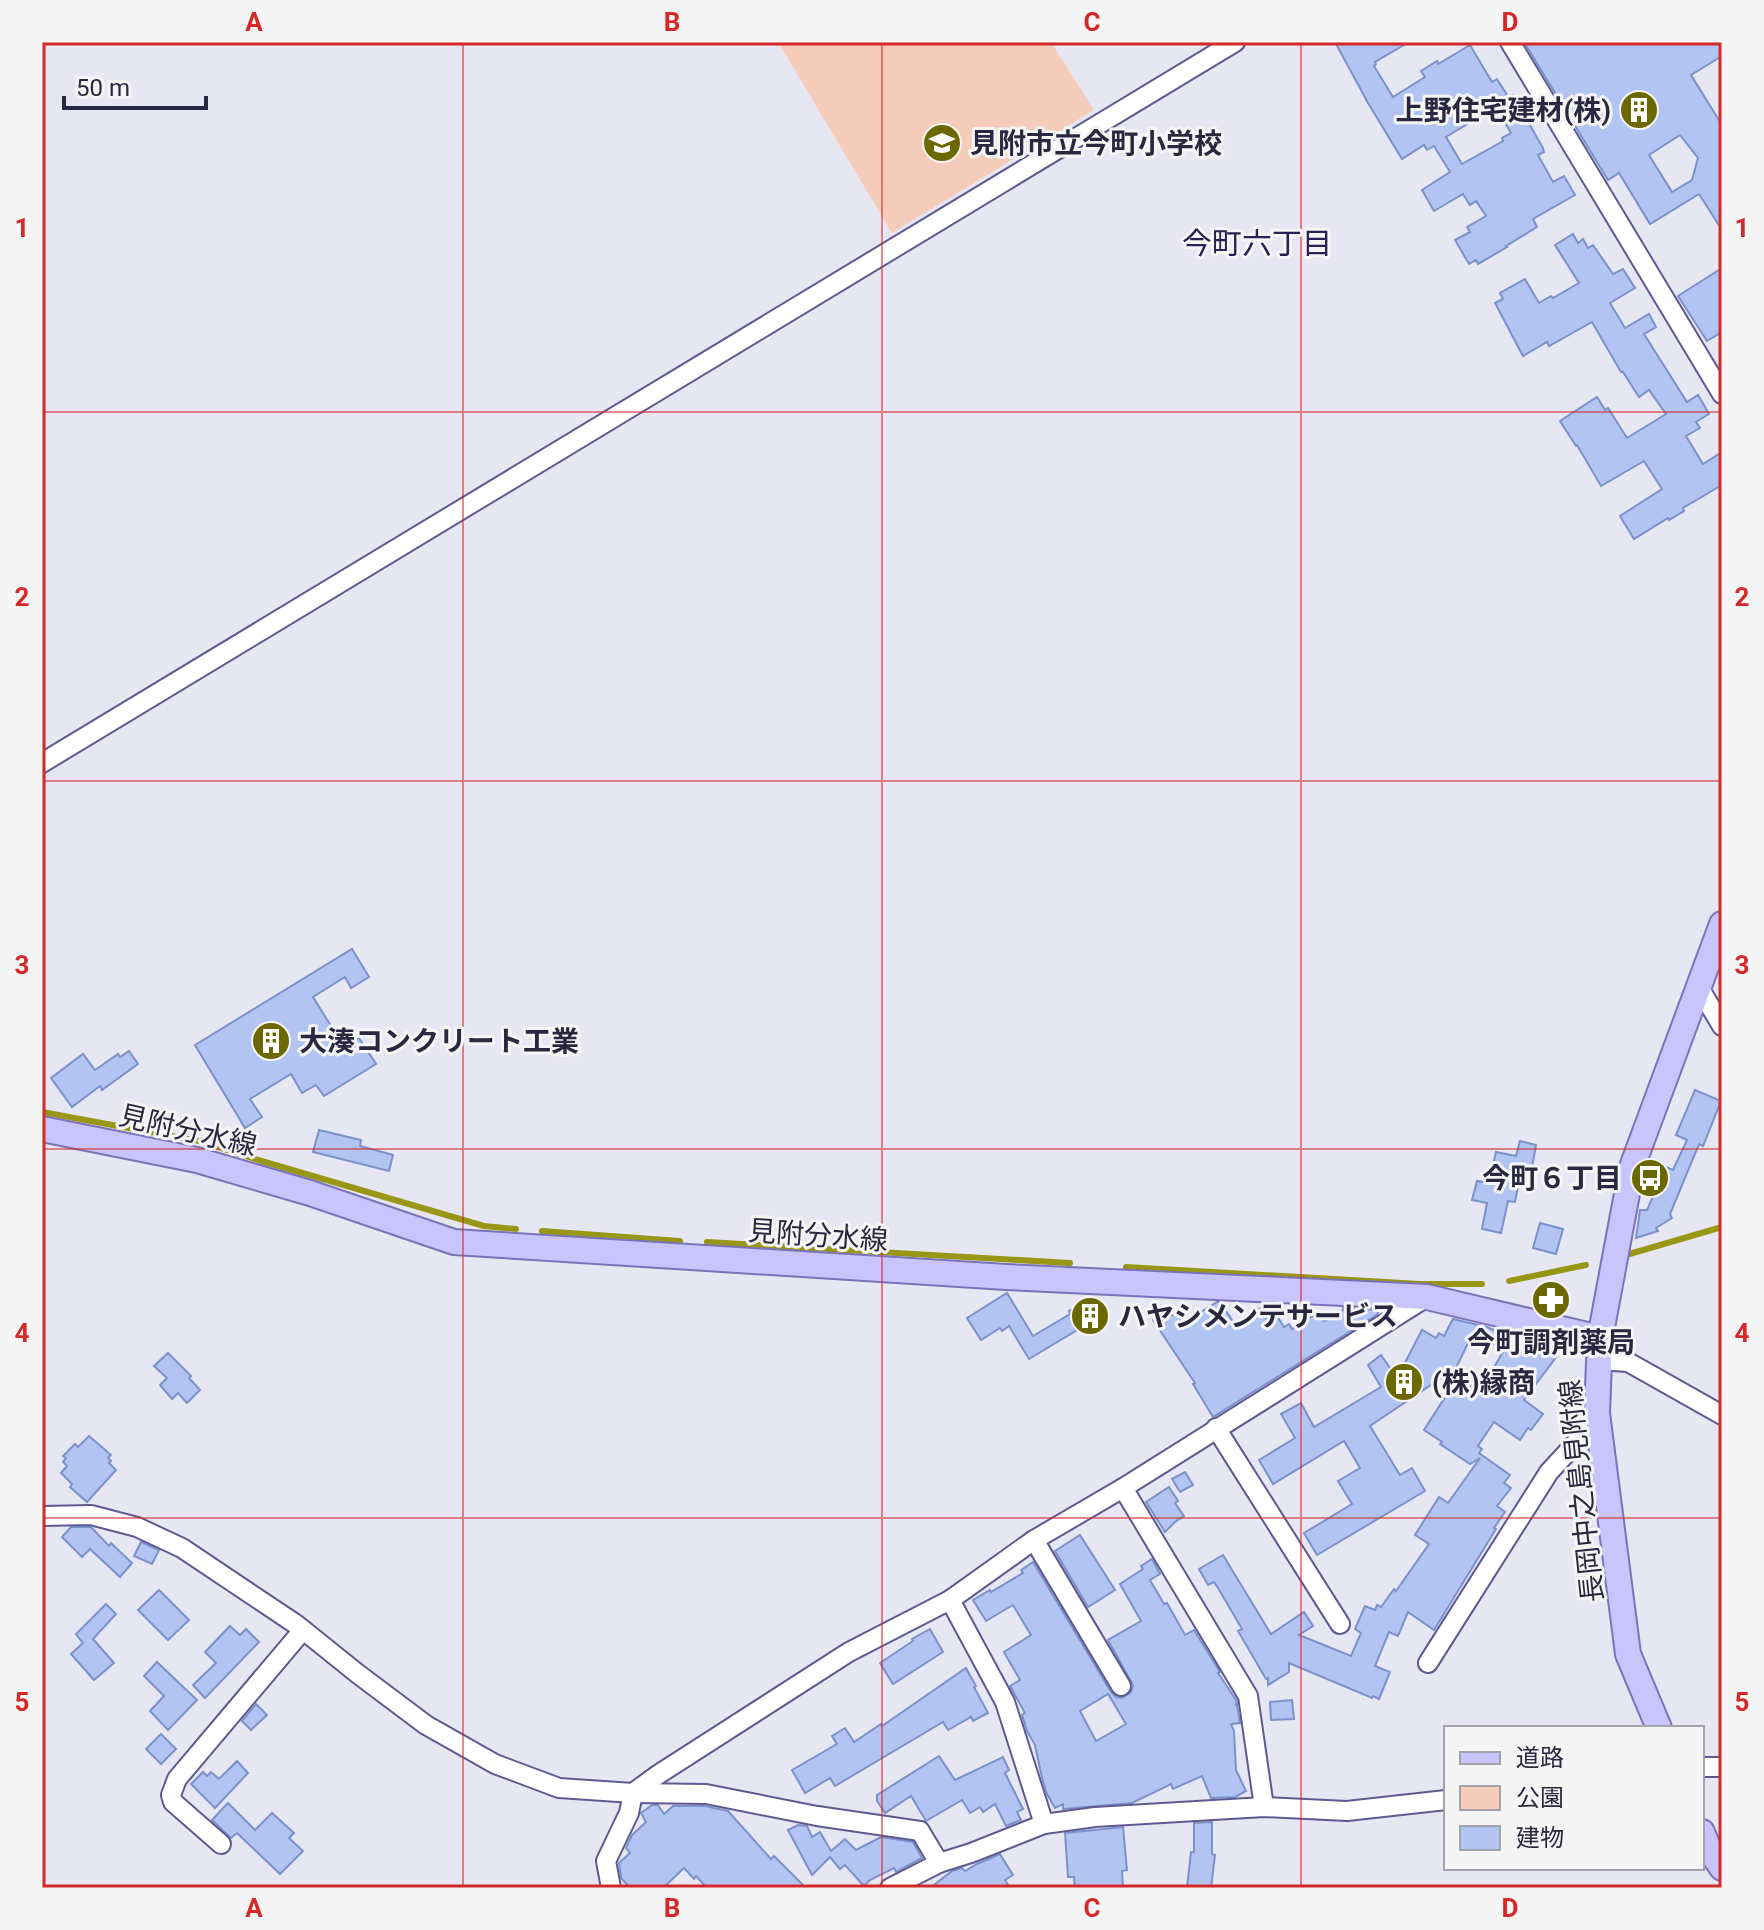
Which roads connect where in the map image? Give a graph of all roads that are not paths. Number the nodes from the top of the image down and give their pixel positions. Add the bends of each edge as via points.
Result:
1 (1235, 42) edge
2 (1510, 42) edge
3 (1722, 394) edge
4 (42, 763) edge
5 (1722, 924) edge
6 (1698, 986) junction
7 (1722, 1026) edge
8 (42, 1129) edge
9 (1427, 1297) junction
10 (1599, 1349) junction
11 (1722, 1415) edge
12 (1598, 1419) junction
13 (1216, 1428) junction
14 (1123, 1488) junction
15 (42, 1516) edge
16 (1034, 1540) junction
17 (950, 1600) junction
18 (1340, 1624) dead end
19 (303, 1630) junction
20 (1428, 1663) dead end
21 (1121, 1686) dead end
22 (1658, 1726) edge
23 (633, 1793) junction
24 (1444, 1800) edge
25 (1264, 1807) junction
26 (1044, 1824) junction
27 (1704, 1837) edge
28 (221, 1844) dead end
29 (939, 1863) junction
30 (1722, 1868) edge
31 (611, 1888) edge
32 (890, 1888) edge

1 - 4 street
2 - 3 street
5 - 6 main road, 長岡中之島見附線
6 - 7 street
6 - 10 main road, 長岡中之島見附線 via 1632,1167
8 - 9 main road, 見附分水線 via 197,1160 454,1242
9 - 10 main road, 見附分水線
9 - 13 street
10 - 11 street
10 - 12 main road, 長岡中之島見附線
12 - 20 street via 1549,1472
12 - 22 main road, 長岡中之島見附線 via 1628,1654
13 - 14 street
13 - 18 street
14 - 16 street
14 - 25 street via 1248,1696
15 - 19 street via 91,1515 137,1527 182,1548
16 - 17 street
16 - 21 street
17 - 23 street via 849,1652
17 - 26 street via 1005,1702
19 - 23 street via 426,1725 495,1764 559,1788
19 - 28 street via 177,1779 173,1802
23 - 29 street via 706,1794 920,1831
23 - 31 street via 606,1861
24 - 25 street via 1347,1811
25 - 26 street
26 - 29 street
27 - 30 main road
29 - 32 street

